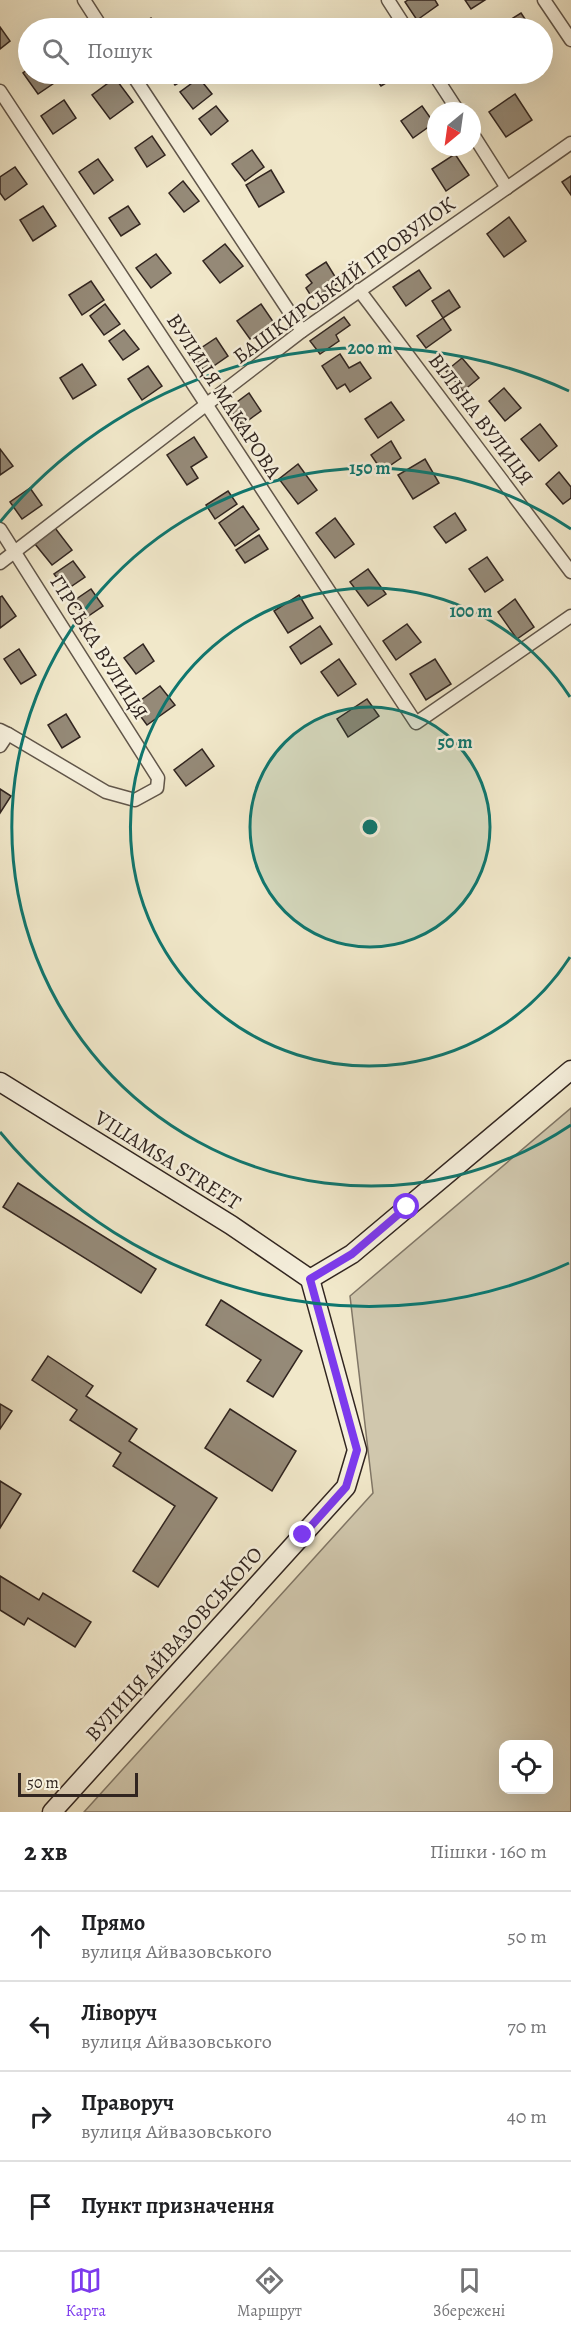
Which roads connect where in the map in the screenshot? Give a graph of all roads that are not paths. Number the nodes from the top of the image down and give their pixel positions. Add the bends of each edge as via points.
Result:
1 (84, 0) edge
2 (388, 0) edge
3 (544, 0) edge
4 (96, 18) edge
5 (400, 18) edge
6 (571, 40) edge
7 (139, 84) edge
8 (440, 84) edge
9 (0, 91) edge
10 (452, 102) edge
11 (571, 143) edge
12 (481, 147) edge
13 (507, 188) junction
14 (359, 290) junction
15 (302, 331) junction
16 (206, 404) junction
17 (0, 529) edge
18 (15, 551) junction
19 (0, 563) edge
20 (571, 572) edge
21 (571, 616) edge
22 (4, 732) edge
23 (0, 746) edge
24 (571, 1070) edge
25 (0, 1082) edge
26 (310, 1279) junction
27 (52, 1812) edge

1 - 4 street
2 - 5 street
3 - 6 street
7 - 15 street
8 - 10 street
9 - 16 street, ВУЛИЦЯ МАКАРОВА
11 - 13 street, БАШКИРСЬКИЙ ПРОВУЛОК
12 - 13 street
13 - 14 street, БАШКИРСЬКИЙ ПРОВУЛОК
14 - 15 street, БАШКИРСЬКИЙ ПРОВУЛОК
14 - 20 street, ВІЛЬНА ВУЛИЦЯ
15 - 16 street, БАШКИРСЬКИЙ ПРОВУЛОК
16 - 18 street, БАШКИРСЬКИЙ ПРОВУЛОК
16 - 21 street, ВУЛИЦЯ МАКАРОВА via 416,723
17 - 18 street, ГІРСЬКА ВУЛИЦЯ
18 - 19 street, БАШКИРСЬКИЙ ПРОВУЛОК
18 - 22 street, ГІРСЬКА ВУЛИЦЯ via 159,778 157,788 135,800 106,792
22 - 23 street
24 - 26 street via 352,1254
25 - 26 street, VILIAMSA STREET via 231,1225
26 - 27 street, ВУЛИЦЯ АЙВАЗОВСЬКОГО via 357,1450 346,1487

